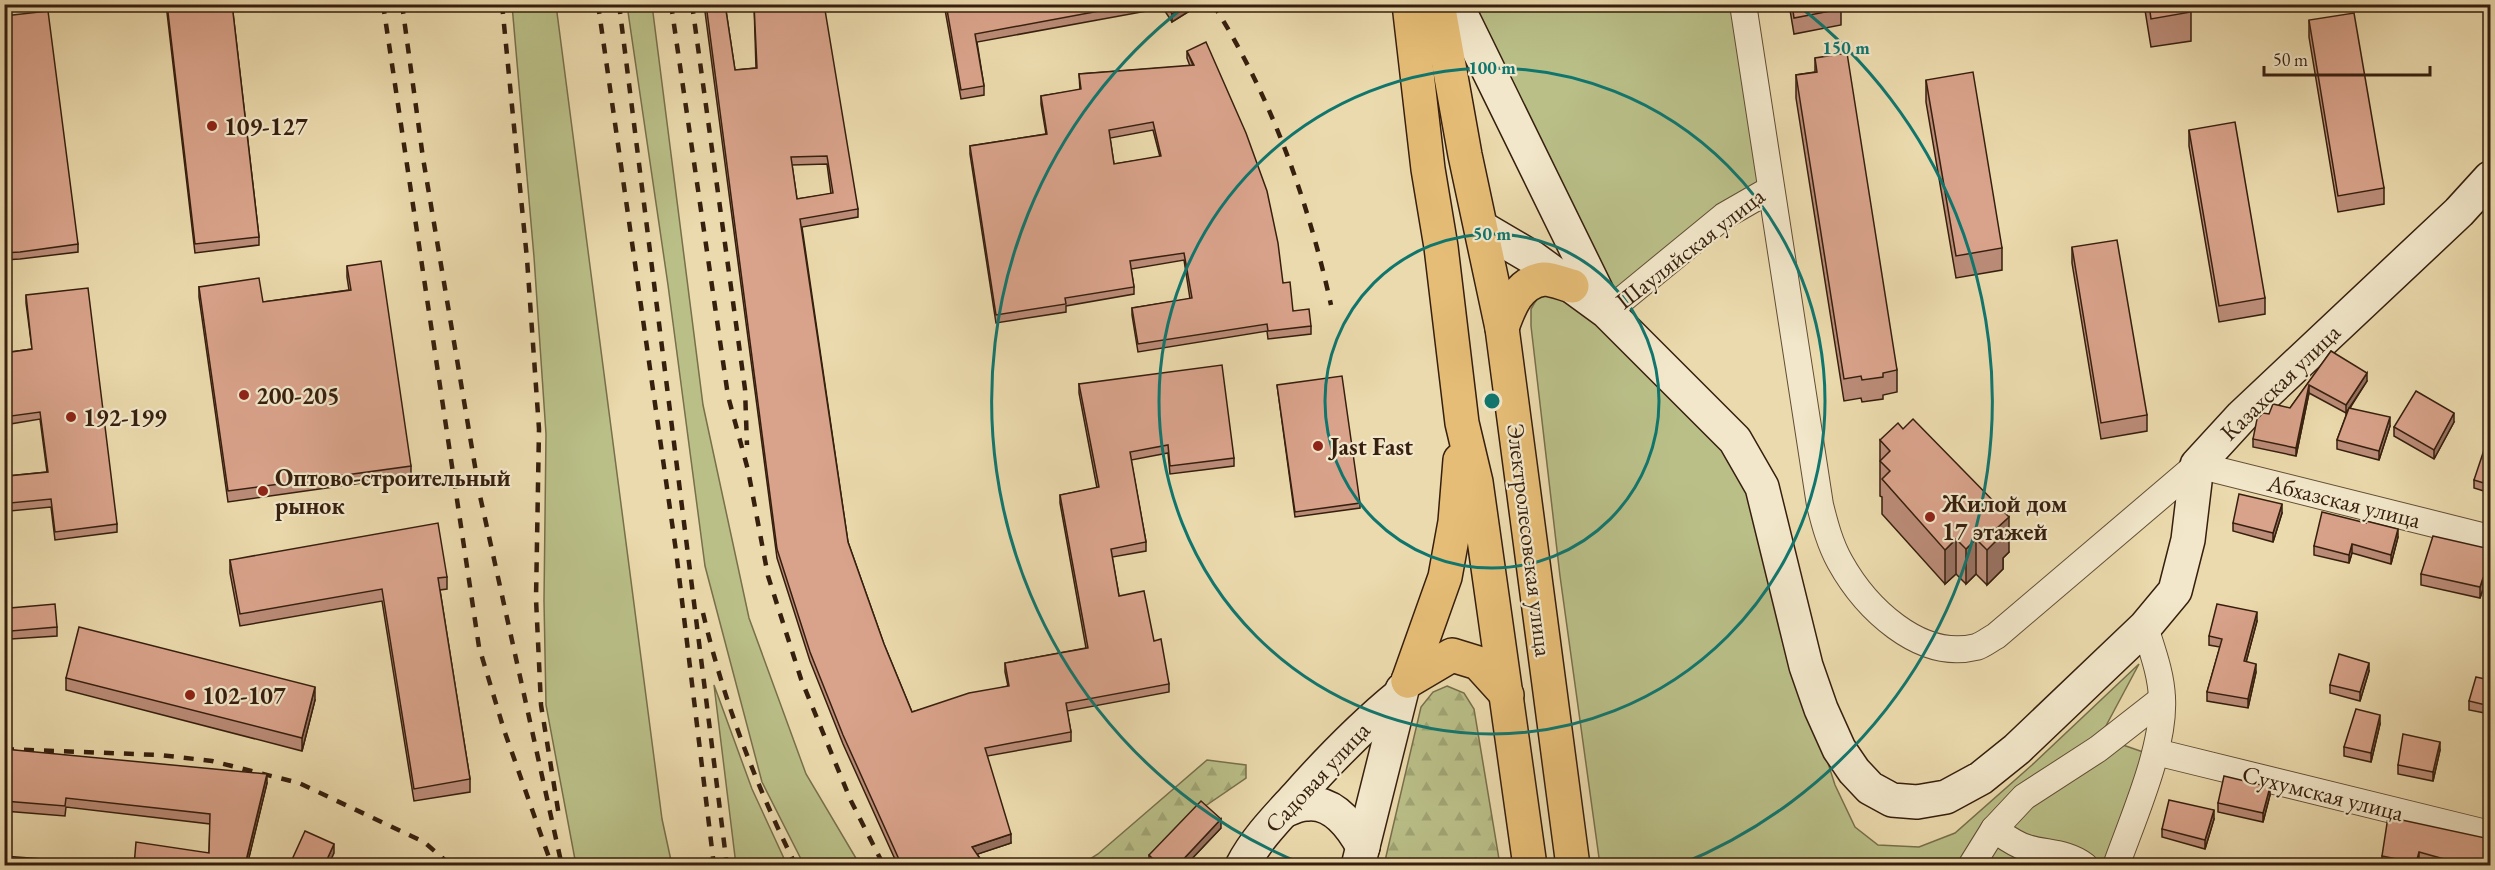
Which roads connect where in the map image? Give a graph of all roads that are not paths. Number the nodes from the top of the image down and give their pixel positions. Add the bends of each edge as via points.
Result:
1 (1409, 4) edge
2 (1438, 4) edge
3 (1456, 4) edge
4 (1743, 4) edge
5 (2490, 178) edge
6 (1771, 189) junction
7 (1482, 228) junction
8 (1439, 231) junction
9 (1572, 286) junction
10 (1607, 312) junction
11 (1502, 328) junction
12 (1462, 423) junction
13 (2197, 465) junction
14 (2490, 538) edge
15 (2145, 627) junction
16 (1404, 688) junction
17 (1507, 695) junction
18 (2162, 699) junction
19 (2156, 752) junction
20 (1284, 811) junction
21 (1994, 829) junction
22 (2490, 834) edge
23 (1361, 856) edge
24 (1242, 866) edge
25 (1530, 866) edge
26 (1573, 866) edge
27 (1971, 866) edge
28 (2085, 866) edge
29 (2116, 866) edge

1 - 8 main road, Электролесовская улица
2 - 7 main road, Электролесовская улица
3 - 10 main road
4 - 6 street, Шауляйская улица
5 - 13 main road, Казахская улица via 2242,416
6 - 10 street, Шауляйская улица via 1724,216
6 - 13 street via 1820,505 1828,535 1840,562 1864,596 1908,636 1941,648 1976,647 1996,636
7 - 8 main road
7 - 9 main road
7 - 11 main road, Электролесовская улица
8 - 12 main road, Электролесовская улица
9 - 10 main road
9 - 11 main road via 1544,279 1528,285 1512,299
10 - 15 main road via 1713,416 1750,464 1761,486 1806,666 1821,709 1839,749 1870,788 1892,800 1917,802 1946,797 1980,778 2017,749
11 - 26 main road, Электролесовская улица
12 - 16 main road via 1455,522 1445,577
12 - 17 main road, Электролесовская улица via 1476,482
13 - 14 street, Абхазская улица
13 - 15 main road via 2188,540 2175,591
15 - 18 street
16 - 17 main road via 1452,655 1478,663
16 - 20 main road, Садовая улица
16 - 23 main road, Садовая улица
17 - 25 main road, Электролесовская улица
18 - 19 street
18 - 21 street via 2098,749 2024,797
19 - 22 street, Сухумская улица
19 - 29 street
20 - 23 main road via 1308,803 1341,816 1353,828
20 - 24 main road, Садовая улица
21 - 27 street
21 - 28 street via 2025,848 2070,855

